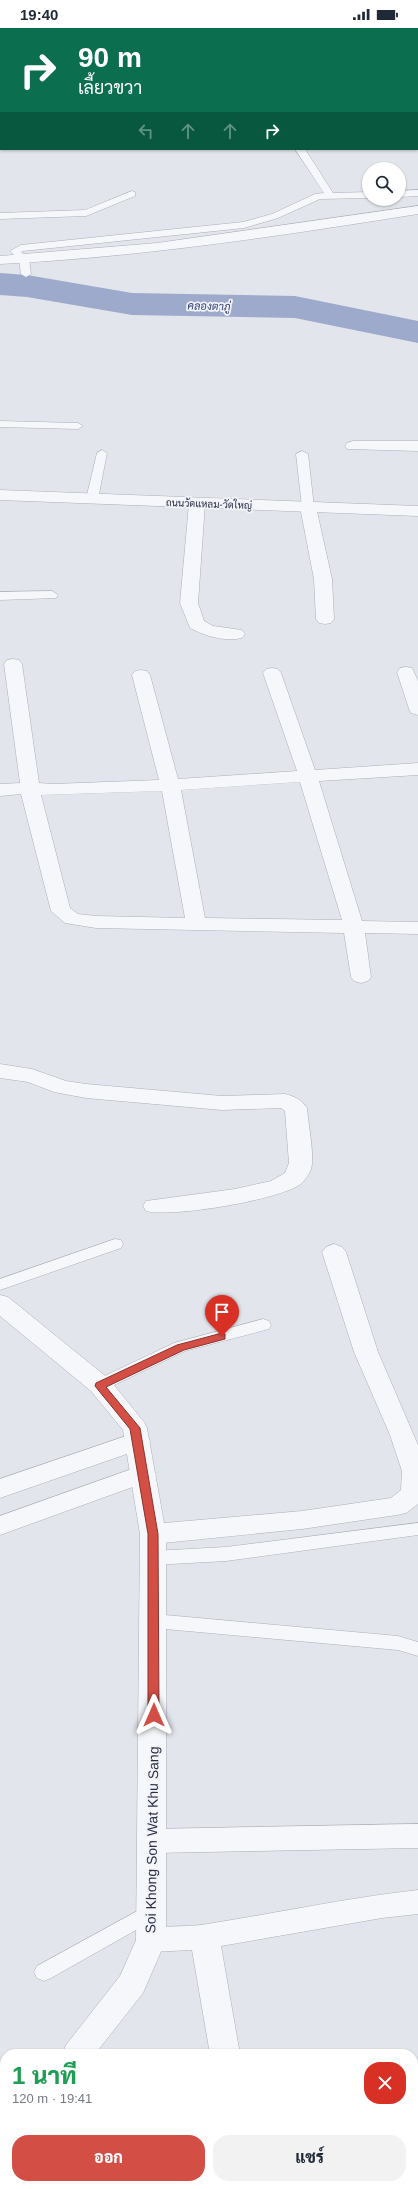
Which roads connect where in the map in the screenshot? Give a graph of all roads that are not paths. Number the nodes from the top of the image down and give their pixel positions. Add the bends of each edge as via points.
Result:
1 (301, 150) edge
2 (418, 193) edge
3 (132, 194) dead end
4 (362, 194) edge
5 (406, 194) edge
6 (330, 195) junction
7 (418, 210) edge
8 (0, 216) edge
9 (24, 259) junction
10 (0, 260) edge
11 (26, 274) dead end
12 (0, 424) edge
13 (78, 426) dead end
14 (353, 446) dead end
15 (418, 446) edge
16 (102, 453) dead end
17 (302, 454) dead end
18 (0, 495) edge
19 (92, 499) junction
20 (197, 504) junction
21 (308, 507) junction
22 (418, 511) edge
23 (52, 595) dead end
24 (0, 596) edge
25 (325, 619) dead end
26 (236, 634) dead end
27 (13, 664) dead end
28 (406, 672) dead end
29 (272, 673) dead end
30 (141, 675) dead end
31 (418, 709) edge
32 (418, 769) edge
33 (308, 776) junction
34 (170, 785) junction
35 (0, 790) edge
36 (31, 792) junction
37 (0, 797) edge
38 (196, 924) junction
39 (354, 928) junction
40 (418, 928) edge
41 (361, 977) dead end
42 (0, 1071) edge
43 (154, 1206) dead end
44 (115, 1244) dead end
45 (334, 1252) dead end
46 (0, 1285) edge
47 (0, 1303) edge
48 (263, 1325) dead end
49 (100, 1386) junction
50 (138, 1441) junction
51 (143, 1474) junction
52 (0, 1489) edge
53 (0, 1526) edge
54 (418, 1529) edge
55 (153, 1546) junction
56 (154, 1621) junction
57 (418, 1648) edge
58 (418, 1836) edge
59 (153, 1841) junction
60 (417, 1906) edge
61 (152, 1911) junction
62 (205, 1937) junction
63 (151, 1940) junction
64 (44, 1972) dead end
65 (81, 2049) edge
66 (224, 2049) edge

1 - 6 lane
2 - 5 lane
3 - 8 lane via 86,213
4 - 6 lane
6 - 9 lane via 318,196 269,218 244,224 32,246 15,251
7 - 9 street via 224,240
9 - 10 street
9 - 11 lane
12 - 13 lane
14 - 15 street
16 - 19 lane
17 - 21 lane
18 - 19 street, ถนนวัดแหลม-วัดใหญ่
19 - 20 street, ถนนวัดแหลม-วัดใหญ่
20 - 21 street, ถนนวัดแหลม-วัดใหญ่
20 - 26 street via 189,602 196,624 209,631
21 - 22 street, ถนนวัดแหลม-วัดใหญ่
21 - 25 street via 324,579
23 - 24 lane
27 - 36 street
28 - 31 street
29 - 33 street
30 - 34 street
32 - 33 street
33 - 34 street
33 - 39 street
34 - 36 street
34 - 38 street
35 - 36 street
36 - 37 street
36 - 38 street via 61,911 66,915 72,919 96,922
38 - 39 street
39 - 40 street
39 - 41 street
42 - 43 street via 32,1076 62,1087 86,1091 222,1103 285,1102 296,1108 300,1169 292,1181 277,1188 230,1197
44 - 46 lane
45 - 55 street via 366,1352 415,1471 414,1494 397,1506
47 - 49 street, Soi Khong Son Wat Khu Sang
48 - 49 lane via 180,1347
49 - 50 street, Soi Khong Son Wat Khu Sang via 135,1428
50 - 51 street, Soi Khong Son Wat Khu Sang
50 - 52 street
51 - 53 street
51 - 55 street, Soi Khong Son Wat Khu Sang
54 - 55 lane via 226,1554
55 - 56 street, Soi Khong Son Wat Khu Sang
56 - 57 lane via 398,1643
56 - 59 street, Soi Khong Son Wat Khu Sang
58 - 59 street
59 - 61 street, Soi Khong Son Wat Khu Sang
60 - 62 street via 382,1906
61 - 63 street, Soi Khong Son Wat Khu Sang
61 - 64 lane
62 - 63 street
62 - 66 street
63 - 65 street, Soi Khong Son Wat Khu Sang via 132,1984

